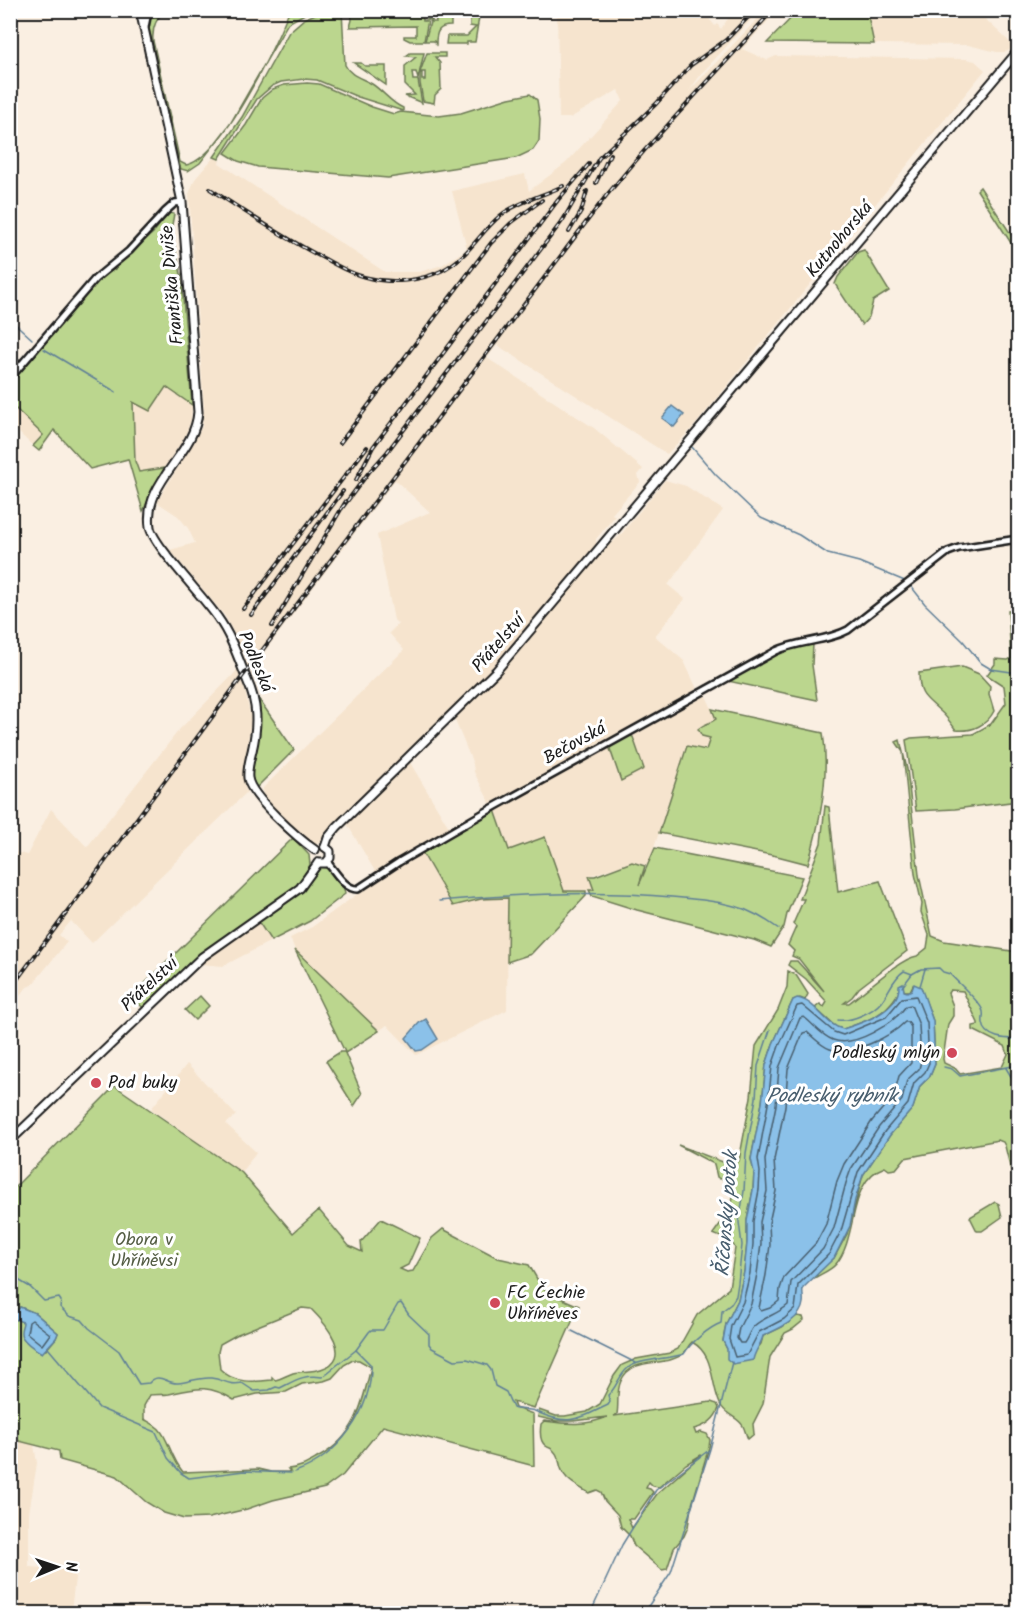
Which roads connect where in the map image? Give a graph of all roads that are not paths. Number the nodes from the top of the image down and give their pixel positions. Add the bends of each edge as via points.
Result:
1 (140, 10) edge
2 (152, 10) edge
3 (146, 41) junction
4 (1018, 51) edge
5 (182, 202) junction
6 (10, 378) edge
7 (684, 448) joint
8 (149, 518) joint
9 (1018, 538) edge
10 (325, 847) junction
11 (315, 850) junction
12 (327, 862) junction
13 (318, 863) junction
14 (10, 1141) edge

1 - 3 main road, Františka Diviše
2 - 3 street via 146,22
3 - 5 main road, Františka Diviše
4 - 7 main road, Kutnohorská
5 - 6 street via 166,211 94,279
5 - 8 main road, Františka Diviše via 198,417 192,437 156,492
7 - 10 main road, Přátelství via 496,672 337,827
8 - 11 main road, Podleská via 155,538 219,618 253,693 257,721 248,770 250,786 295,835
9 - 12 street, Bečovská via 948,552 848,630 776,651 560,770 361,887 348,887
10 - 11 main road
10 - 12 main road via 330,853
11 - 13 main road
12 - 13 main road
13 - 14 main road, Přátelství via 300,888 202,957

